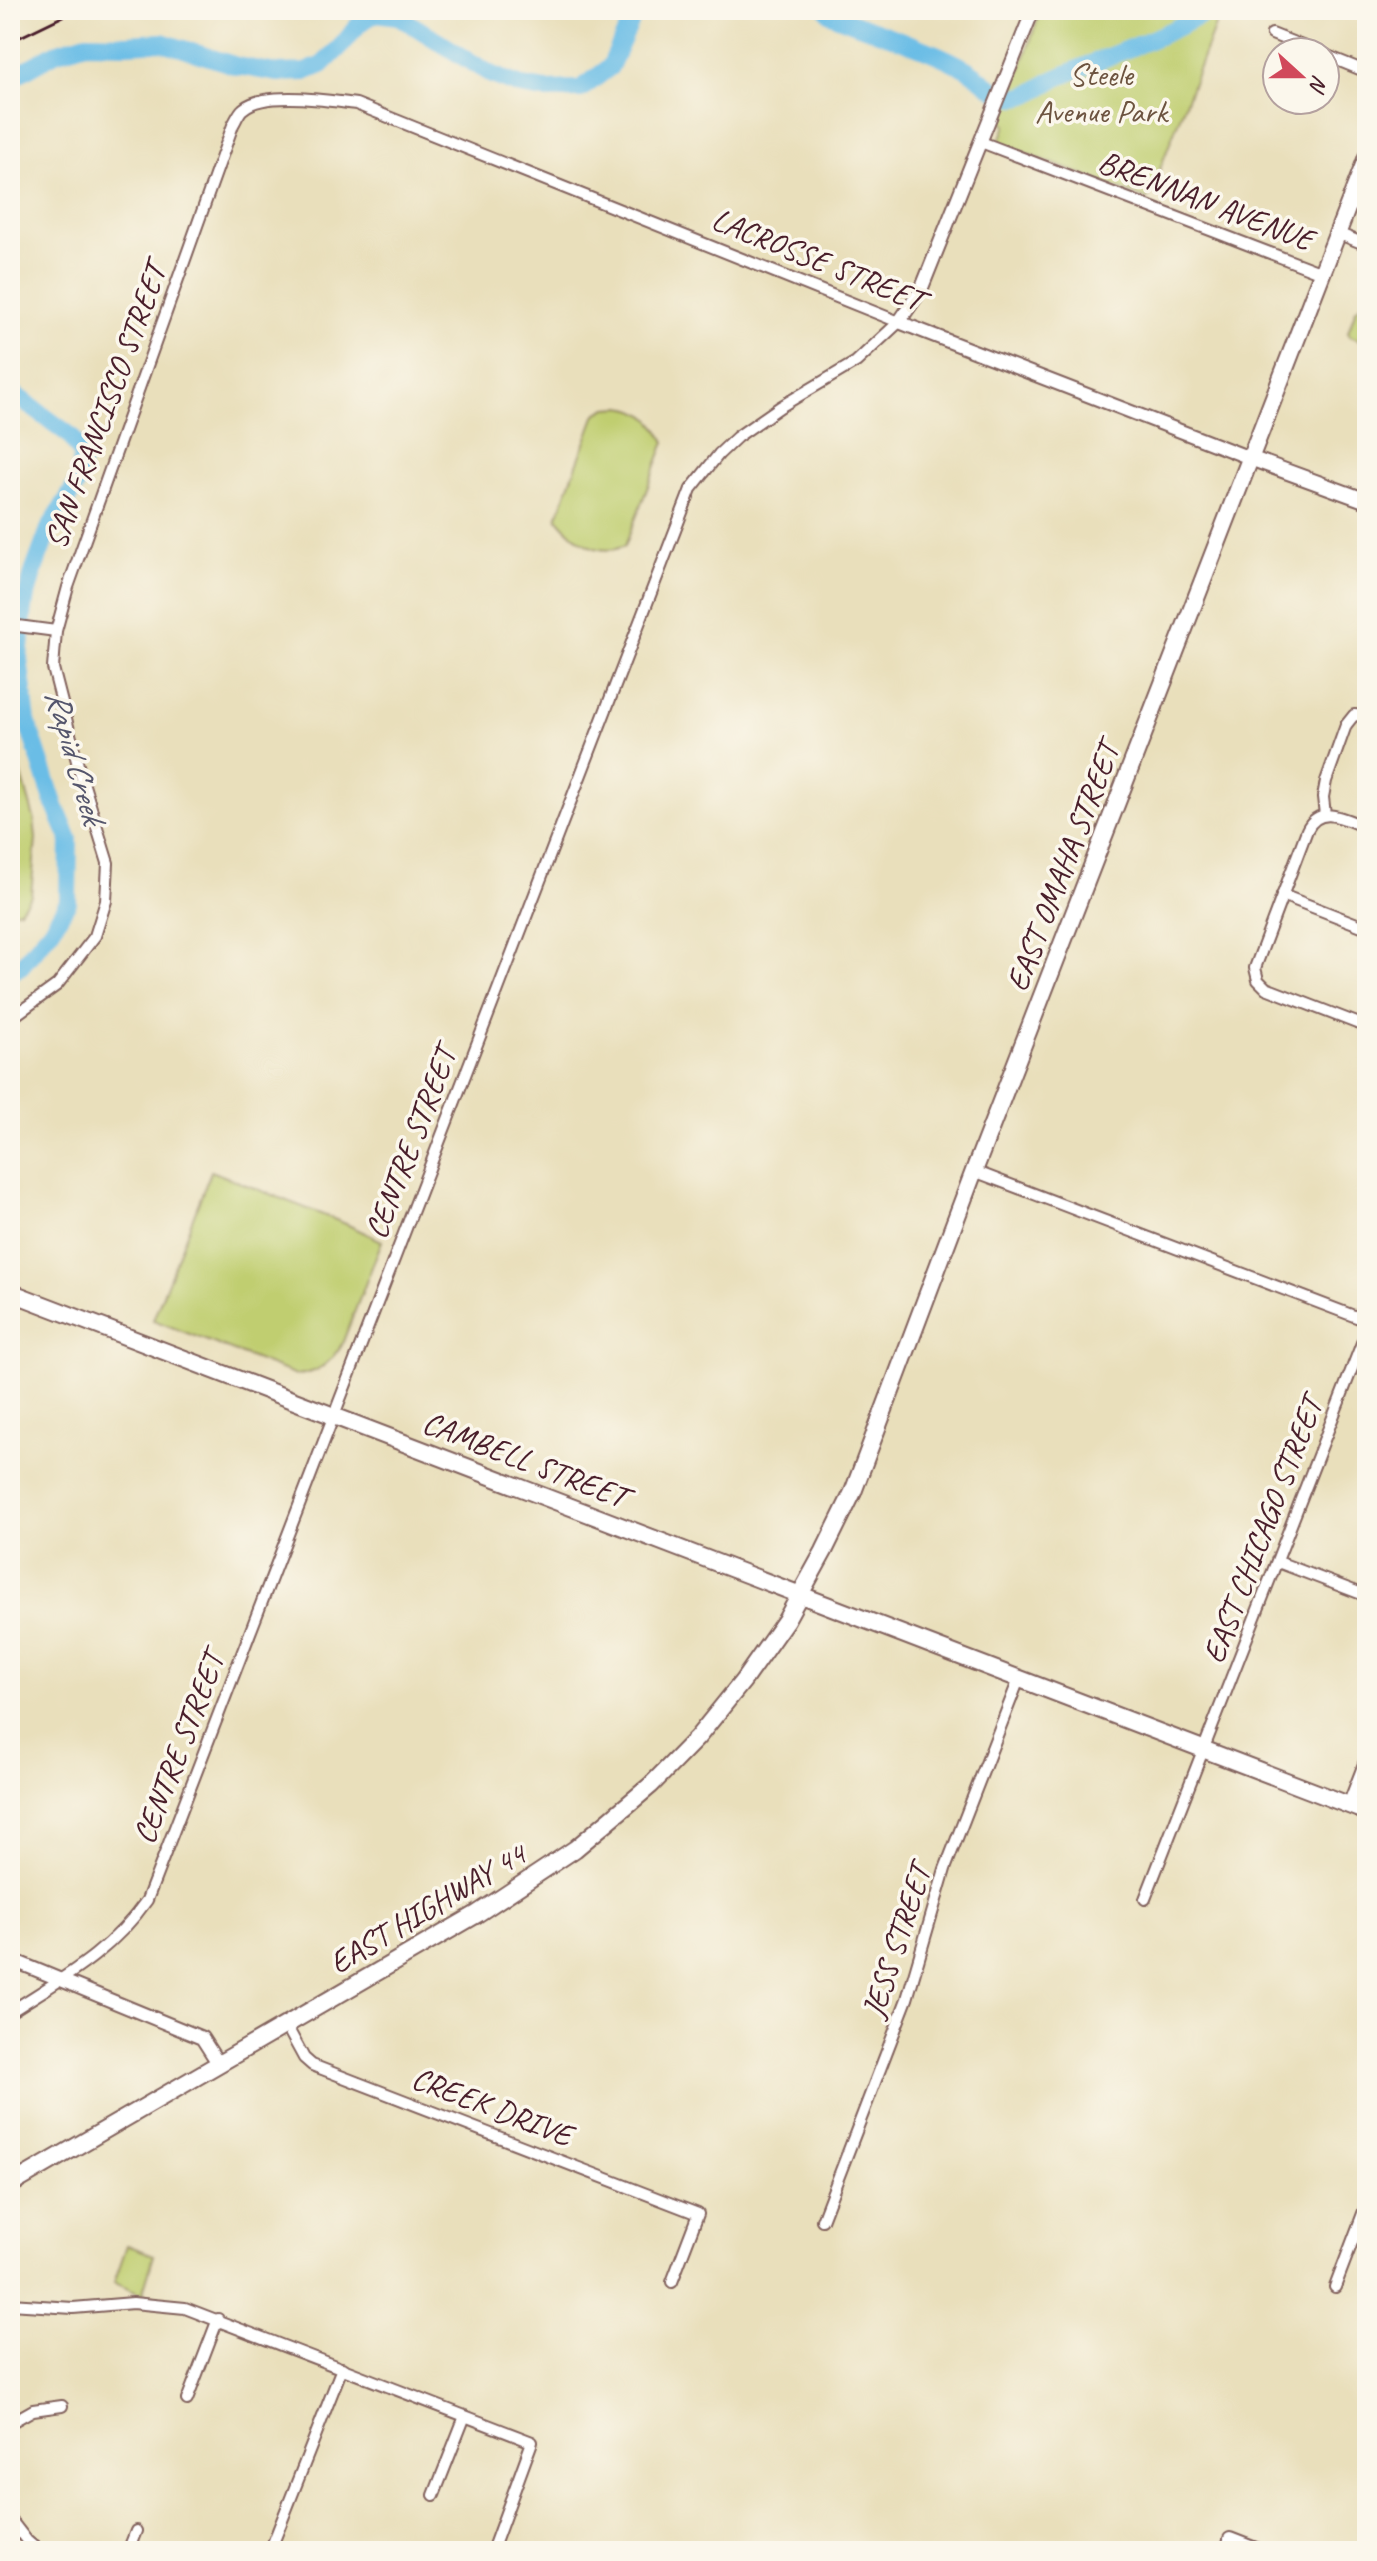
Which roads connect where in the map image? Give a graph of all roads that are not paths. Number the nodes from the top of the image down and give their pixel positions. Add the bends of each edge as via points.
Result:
1 (1033, 10) edge
2 (1272, 34) dead end
3 (1277, 36) edge
4 (1341, 61) edge
5 (1367, 72) edge
6 (244, 108) joint
7 (981, 142) junction
8 (1367, 157) edge
9 (1337, 233) junction
10 (1367, 245) edge
11 (1322, 273) junction
12 (899, 322) junction
13 (1250, 458) junction
14 (1367, 501) edge
15 (10, 625) edge
16 (56, 631) junction
17 (1367, 716) edge
18 (1325, 815) junction
19 (1367, 828) edge
20 (1282, 895) junction
21 (1367, 928) edge
22 (10, 1019) edge
23 (1367, 1027) edge
24 (974, 1171) junction
25 (10, 1292) edge
26 (1367, 1321) edge
27 (1367, 1330) edge
28 (333, 1415) junction
29 (1278, 1562) junction
30 (801, 1595) junction
31 (1367, 1596) edge
32 (1019, 1679) junction
33 (1204, 1749) junction
34 (1367, 1756) edge
35 (1348, 1805) junction
36 (1367, 1812) edge
37 (1145, 1899) dead end
38 (10, 1959) edge
39 (64, 1979) junction
40 (10, 2012) edge
41 (286, 2025) junction
42 (218, 2063) junction
43 (10, 2185) edge
44 (1367, 2203) edge
45 (822, 2220) dead end
46 (672, 2282) dead end
47 (1335, 2287) dead end
48 (10, 2304) edge
49 (218, 2319) junction
50 (342, 2368) junction
51 (187, 2400) dead end
52 (62, 2406) dead end
53 (465, 2416) junction
54 (10, 2423) edge
55 (434, 2495) dead end
56 (10, 2519) edge
57 (136, 2531) dead end
58 (1228, 2545) edge
59 (39, 2551) edge
60 (128, 2551) edge
61 (270, 2551) edge
62 (492, 2551) edge
63 (1261, 2551) edge

1 - 7 street
2 - 3 street
4 - 5 street
6 - 12 street, LACROSSE STREET via 265,100 356,104
6 - 16 street, SAN FRANCISCO STREET via 233,125
7 - 11 street, BRENNAN AVENUE
7 - 12 street via 921,290
8 - 9 main road, EAST OMAHA STREET
9 - 10 street
9 - 11 main road, EAST OMAHA STREET
11 - 13 main road, EAST OMAHA STREET
12 - 13 street, LACROSSE STREET
12 - 28 street, CENTRE STREET via 856,362 737,437 691,489
13 - 14 main road, LACROSSE STREET
13 - 24 main road, EAST OMAHA STREET
15 - 16 street
16 - 22 street, SAN FRANCISCO STREET via 53,668 108,863 106,901 95,936 57,985
17 - 18 street via 1354,715 1346,725 1326,781
18 - 19 street
18 - 20 street via 1311,824
20 - 21 street
20 - 23 street via 1257,961 1258,980 1266,988
24 - 26 street
24 - 30 main road, EAST OMAHA STREET via 853,1492
25 - 28 main road, CAMBELL STREET
27 - 29 street, EAST CHICAGO STREET
28 - 30 main road, CAMBELL STREET
28 - 39 street, CENTRE STREET via 147,1900 112,1942
29 - 31 street
29 - 33 street, EAST CHICAGO STREET
30 - 32 main road, CAMBELL STREET
30 - 41 main road, EAST HIGHWAY 44 via 697,1738 602,1828 517,1889
32 - 33 main road, CAMBELL STREET
32 - 45 street, JESS STREET via 945,1869 907,1999
33 - 35 main road, CAMBELL STREET
33 - 37 street, EAST CHICAGO STREET
34 - 35 street
35 - 36 main road, CAMBELL STREET
38 - 39 street
39 - 40 street, CENTRE STREET
39 - 42 street via 202,2038
41 - 42 main road, EAST HIGHWAY 44
41 - 46 street, CREEK DRIVE via 312,2065 698,2214
42 - 43 main road, EAST HIGHWAY 44
44 - 47 street
48 - 49 street via 156,2304
49 - 50 street
49 - 51 street
50 - 53 street
50 - 61 street
52 - 54 street via 33,2410
53 - 55 street
53 - 62 street via 532,2442
56 - 59 street
57 - 60 street
58 - 63 street

